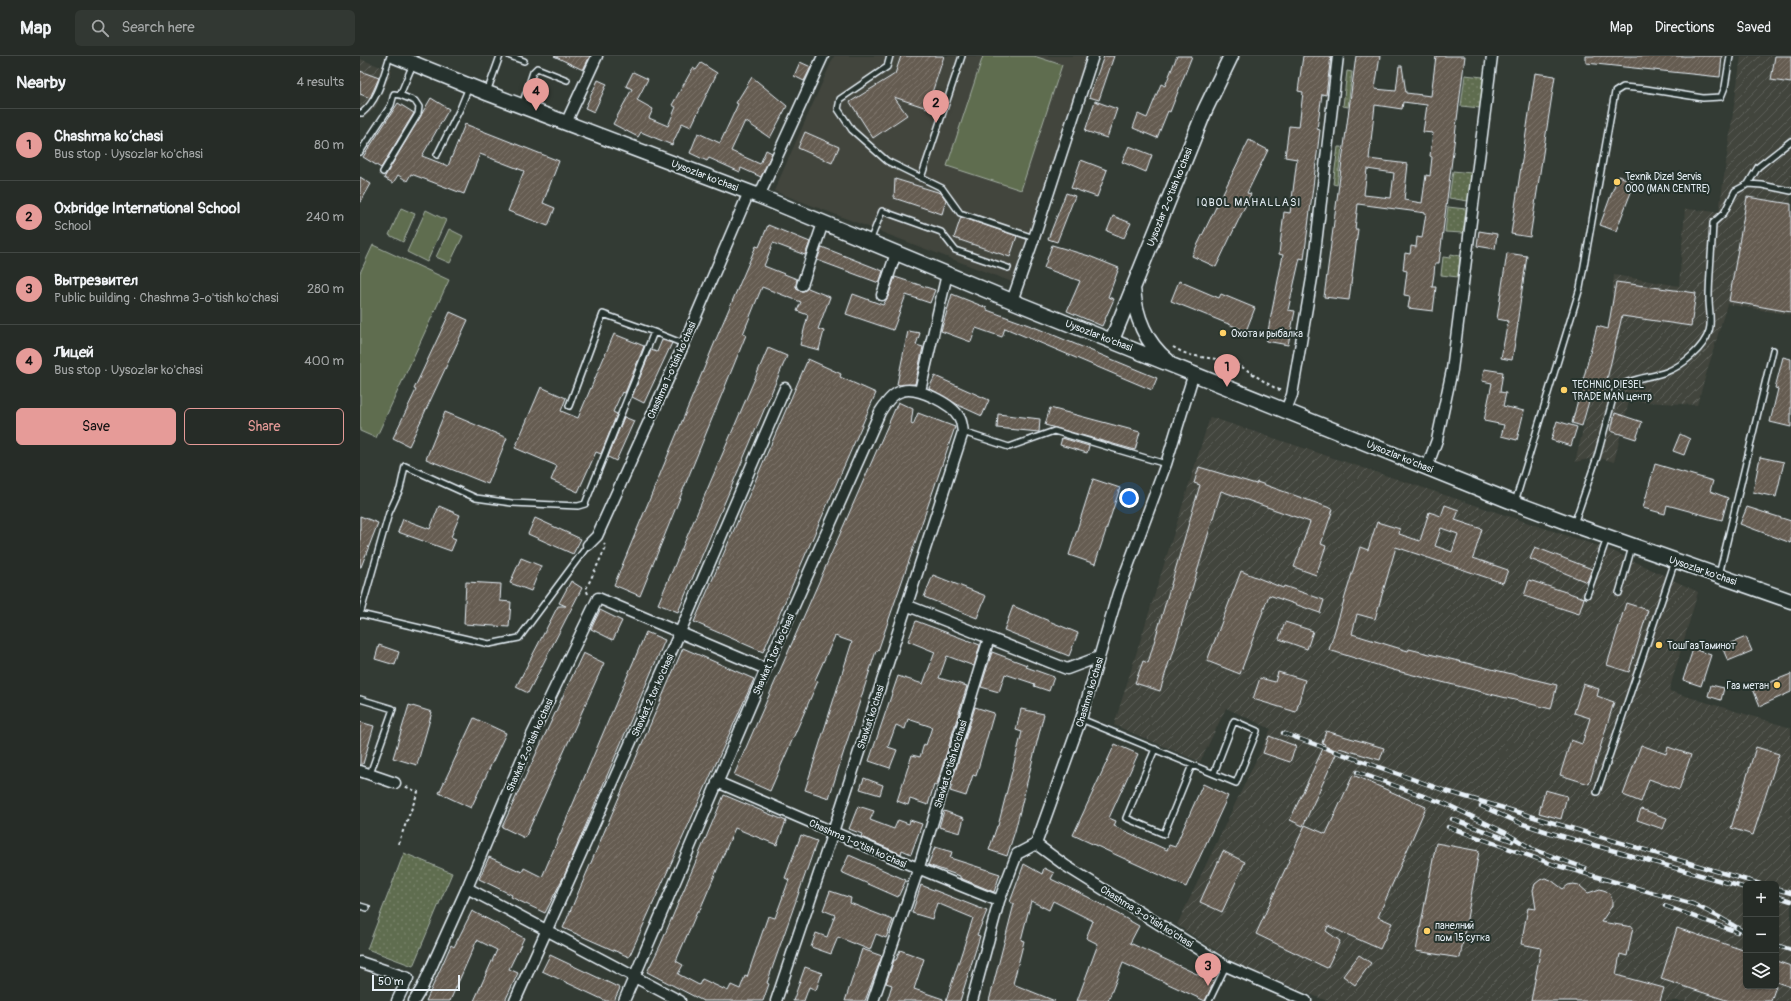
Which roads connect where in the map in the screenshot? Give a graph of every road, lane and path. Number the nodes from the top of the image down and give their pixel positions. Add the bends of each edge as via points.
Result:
1 (390, 56) edge
2 (395, 56) edge
3 (500, 56) edge
4 (510, 56) edge
5 (597, 56) edge
6 (823, 56) edge
7 (890, 56) edge
8 (962, 56) edge
9 (1093, 56) edge
10 (1231, 56) edge
11 (1338, 56) edge
12 (1492, 56) edge
13 (1730, 56) edge
14 (524, 61) dead end
15 (413, 63) junction
16 (567, 80) dead end
17 (470, 86) junction
18 (487, 93) junction
19 (400, 95) junction
20 (522, 106) junction
21 (360, 113) edge
22 (566, 123) junction
23 (1791, 141) edge
24 (360, 152) edge
25 (437, 155) dead end
26 (383, 172) dead end
27 (921, 178) junction
28 (1748, 184) junction
29 (1791, 191) edge
30 (754, 194) junction
31 (823, 222) junction
32 (1034, 238) junction
33 (869, 242) junction
34 (896, 253) junction
35 (1008, 268) dead end
36 (947, 274) junction
37 (802, 285) dead end
38 (1133, 287) junction
39 (882, 295) dead end
40 (1012, 302) junction
41 (654, 332) junction
42 (1112, 340) junction
43 (684, 344) junction
44 (1171, 346) dead end
45 (1773, 350) dead end
46 (1175, 366) junction
47 (1194, 373) junction
48 (785, 388) dead end
49 (920, 391) junction
50 (1292, 396) junction
51 (570, 406) dead end
52 (1286, 410) junction
53 (963, 432) junction
54 (1166, 464) junction
55 (1427, 467) junction
56 (1515, 502) junction
57 (1574, 525) junction
58 (597, 536) junction
59 (1608, 537) junction
60 (588, 545) joint
61 (1633, 546) junction
62 (1675, 560) junction
63 (1719, 576) junction
64 (1619, 593) dead end
65 (1587, 595) dead end
66 (598, 598) junction
67 (1791, 601) edge
68 (906, 606) junction
69 (360, 615) edge
70 (680, 632) junction
71 (989, 638) junction
72 (1099, 657) junction
73 (766, 669) junction
74 (360, 699) edge
75 (1081, 720) junction
76 (1155, 749) junction
77 (1192, 765) junction
78 (360, 771) edge
79 (370, 774) junction
80 (1214, 774) junction
81 (717, 782) junction
82 (395, 783) joint
83 (1597, 792) dead end
84 (833, 832) junction
85 (398, 844) dead end
86 (1036, 844) junction
87 (918, 870) junction
88 (467, 888) junction
89 (999, 901) junction
90 (360, 906) edge
91 (367, 908) dead end
92 (547, 930) junction
93 (360, 962) edge
94 (1226, 966) junction
95 (634, 976) junction
96 (397, 1001) edge
97 (414, 1001) edge
98 (515, 1001) edge
99 (624, 1001) edge
100 (680, 1001) edge
101 (776, 1001) edge
102 (873, 1001) edge
103 (972, 1001) edge
104 (1209, 1001) edge
105 (1306, 1001) edge

1 - 21 lane via 376,97 370,107
2 - 15 main road, Uysozlar ko'chasi
3 - 18 lane
4 - 14 lane
5 - 22 street
6 - 30 street, Chashma 1-o'tish ko'chasi
7 - 27 lane via 887,67 840,99 838,109 852,130 887,161
8 - 27 lane
9 - 32 street
10 - 38 main road, Uysozlar 2-o'tish ko'chasi via 1205,110
11 - 50 street via 1312,278
12 - 55 street via 1452,370 1437,440
13 - 56 lane via 1721,98 1703,98 1646,88 1623,87 1615,92 1580,288
15 - 17 main road, Uysozlar ko'chasi
15 - 19 lane
16 - 20 lane via 537,68 533,72
17 - 18 main road, Uysozlar ko'chasi
17 - 25 lane
18 - 20 main road, Uysozlar ko'chasi
19 - 24 lane via 394,94 391,105
19 - 26 lane via 416,101 419,107 418,114
20 - 22 main road, Uysozlar ko'chasi
22 - 30 main road, Uysozlar ko'chasi
23 - 28 lane via 1758,167
27 - 32 lane via 942,188 960,213
28 - 29 lane
28 - 57 lane via 1735,191 1724,213 1713,223 1710,330 1702,344 1688,359 1667,372 1626,383 1615,391 1597,457
30 - 31 main road, Uysozlar ko'chasi
30 - 43 street, Chashma 1-o'tish ko'chasi
31 - 33 main road, Uysozlar ko'chasi
31 - 37 street
32 - 40 street
33 - 34 main road, Uysozlar ko'chasi
33 - 35 lane via 882,210 941,232 955,250
34 - 36 main road, Uysozlar ko'chasi
34 - 39 street
36 - 40 main road, Uysozlar ko'chasi
36 - 49 street
38 - 42 main road, Uysozlar 2-o'tish ko'chasi
38 - 46 main road via 1136,310 1144,332
40 - 42 main road, Uysozlar ko'chasi
41 - 43 lane
41 - 51 lane via 603,314
41 - 69 lane via 585,504 578,506 512,503 476,498 404,466 400,489 389,514
42 - 46 main road, Uysozlar ko'chasi
43 - 58 street, Chashma 1-o'tish ko'chasi
44 - 50 path via 1188,354 1218,358 1234,364 1247,370 1268,386
45 - 63 lane
46 - 47 main road, Uysozlar ko'chasi
47 - 52 main road, Uysozlar ko'chasi
47 - 54 street, Chashma ko'chasi
48 - 70 street, Shavkat 2 tor ko'chasi
49 - 53 street, Shavkat 1 tor ko'chasi via 954,410 960,418
49 - 73 street, Shavkat 1 tor ko'chasi via 903,390 896,393 880,412
50 - 52 street
52 - 55 main road, Uysozlar ko'chasi
53 - 54 lane via 1009,447 1054,432
53 - 68 street, Shavkat ko'chasi
54 - 72 street, Chashma ko'chasi via 1118,593
55 - 56 main road, Uysozlar ko'chasi
56 - 57 main road, Uysozlar ko'chasi
57 - 59 main road, Uysozlar ko'chasi
58 - 60 street, Chashma 1-o'tish ko'chasi
58 - 66 path via 606,547 586,593
59 - 61 main road, Uysozlar ko'chasi
59 - 65 lane
60 - 69 lane via 519,638 490,644
61 - 62 main road, Uysozlar ko'chasi
61 - 64 lane
62 - 63 main road, Uysozlar ko'chasi
62 - 83 lane
63 - 67 main road, Uysozlar ko'chasi
66 - 70 street
66 - 88 street, Shavkat 2-o'tish ko'chasi via 532,735
68 - 71 street
68 - 84 street, Shavkat ko'chasi
70 - 73 street
70 - 92 street, Shavkat 2 tor ko'chasi
71 - 72 street via 1067,669
71 - 87 street, Shavkat o'tish ko'chasi
72 - 75 street, Chashma ko'chasi
73 - 81 street, Shavkat 1 tor ko'chasi
74 - 79 lane via 393,709
75 - 76 lane
75 - 86 street, Chashma ko'chasi
76 - 77 lane
76 - 77 lane via 1126,818 1164,834
77 - 80 lane
78 - 79 street
79 - 82 street
80 - 80 lane via 1236,783 1257,731 1234,721
81 - 84 street, Chashma 1-o'tish ko'chasi
81 - 95 street, Shavkat 1 tor ko'chasi
82 - 85 path via 418,792
84 - 87 street, Chashma 1-o'tish ko'chasi
84 - 101 street, Shavkat ko'chasi
86 - 89 street via 1017,854
86 - 94 street, Chashma 3-o'tish ko'chasi via 1066,866
87 - 89 street, Chashma 1-o'tish ko'chasi
87 - 102 street, Shavkat o'tish ko'chasi
88 - 92 street
88 - 97 street, Shavkat 2-o'tish ko'chasi
89 - 103 street
90 - 91 lane
92 - 95 street
92 - 98 street, Shavkat 2 tor ko'chasi
93 - 96 street via 408,978
94 - 104 lane
94 - 105 street, Chashma 3-o'tish ko'chasi
95 - 99 street, Shavkat 1 tor ko'chasi
95 - 100 street

